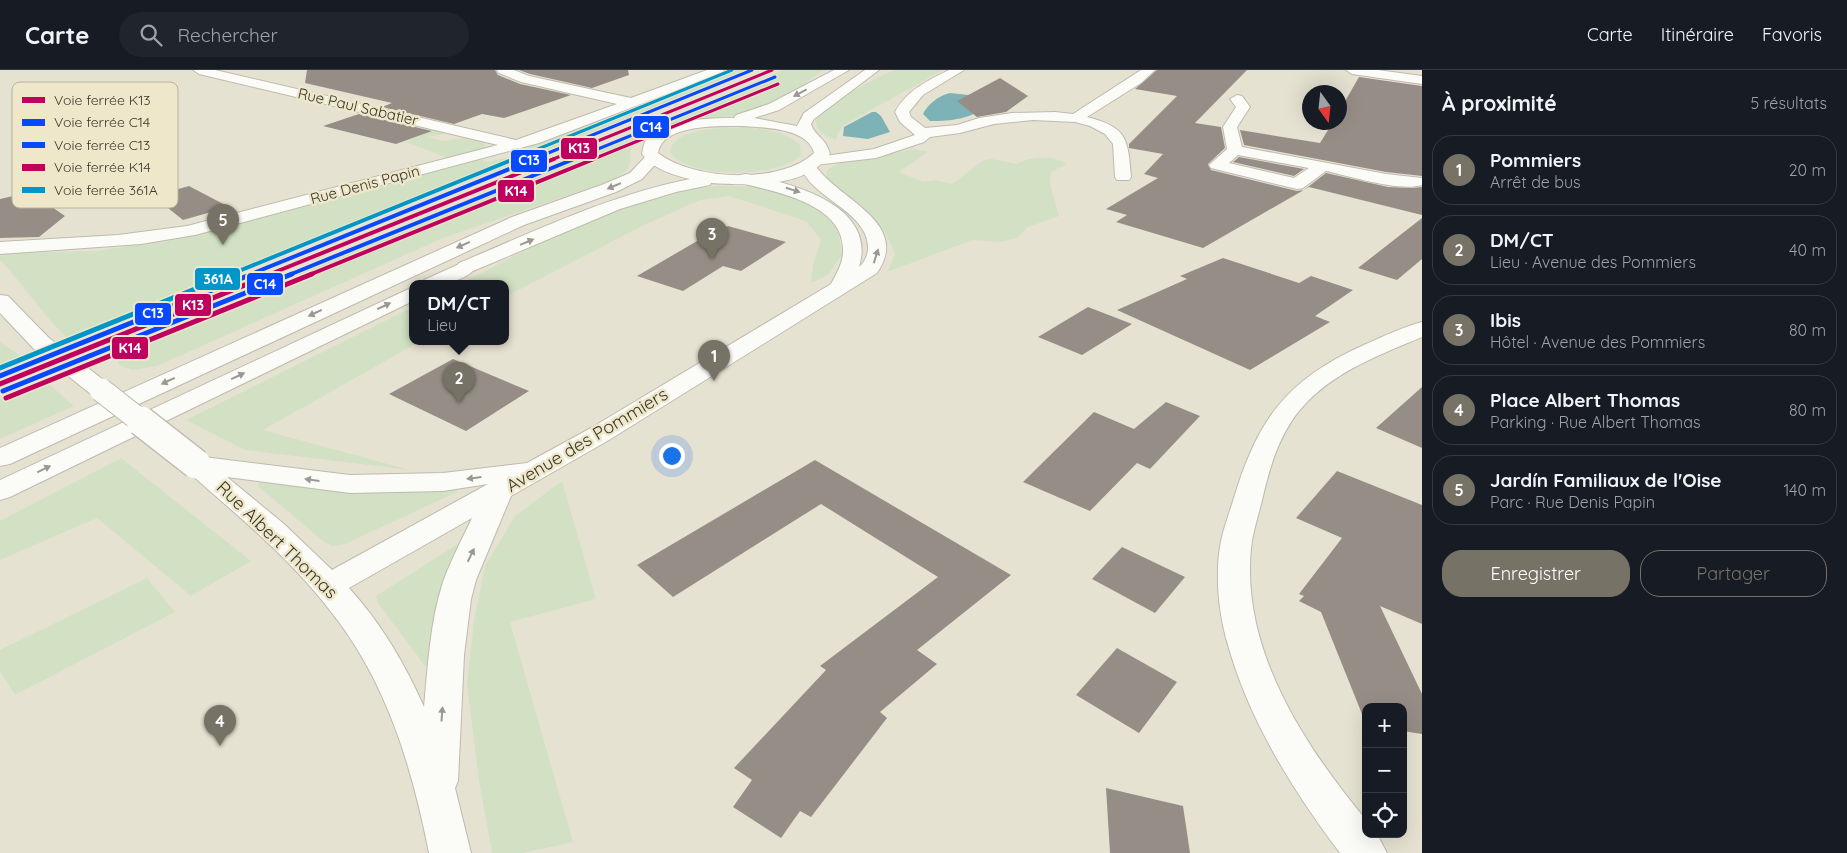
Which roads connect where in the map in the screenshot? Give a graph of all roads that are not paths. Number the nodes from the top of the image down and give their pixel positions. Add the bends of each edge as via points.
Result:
1 (200, 70) edge
2 (504, 70) edge
3 (718, 70) edge
4 (843, 70) edge
5 (873, 70) edge
6 (958, 70) edge
7 (1150, 70) edge
8 (1352, 70) edge
9 (1422, 80) edge
10 (1237, 100) dead end
11 (633, 103) junction
12 (1076, 118) junction
13 (716, 122) junction
14 (918, 137) junction
15 (813, 138) junction
16 (517, 145) junction
17 (1236, 150) junction
18 (653, 158) junction
19 (812, 164) junction
20 (1322, 166) junction
21 (1123, 177) dead end
22 (718, 179) junction
23 (746, 180) junction
24 (1416, 182) dead end
25 (0, 248) edge
26 (439, 280) edge
27 (841, 285) junction
28 (409, 295) edge
29 (0, 301) edge
30 (1422, 329) edge
31 (0, 458) edge
32 (196, 464) junction
33 (540, 468) junction
34 (0, 490) edge
35 (498, 492) junction
36 (328, 586) junction
37 (437, 798) junction
38 (450, 853) edge
39 (1366, 853) edge

1 - 16 main road, Rue Paul Sabatier
2 - 11 main road via 525,79
3 - 11 main road, Rue Denis Papin
4 -> 13 main road via 774,107
5 - 15 main road via 808,116 804,124 806,132
6 - 14 main road via 919,92 903,108 905,119
7 - 12 main road
8 - 9 main road
10 - 17 main road via 1243,107 1230,127
11 - 16 main road, Rue Denis Papin
12 - 14 main road via 1001,119
12 - 21 main road via 1103,127 1117,139 1122,151
13 - 15 main road via 768,124
13 - 18 main road via 679,128 659,136 650,147
14 - 15 main road via 868,148 833,145
14 - 19 main road via 876,153
15 - 19 main road via 822,151
16 - 25 main road, Rue Denis Papin via 160,237 111,243
17 - 20 main road
17 - 20 main road via 1217,165 1297,184
18 - 22 main road via 676,171
18 -> 31 main road via 636,176 610,188 492,232
19 - 23 main road via 781,176
27 -> 19 main road, Avenue des Pommiers via 870,269 878,257 878,243 867,222 818,181
20 - 24 main road
22 - 23 main road
26 -> 22 main road via 629,201
23 -> 27 main road via 811,196 842,221 851,234 853,249 850,268
27 - 33 main road, Avenue des Pommiers
34 -> 28 main road
29 - 32 main road, Rue Albert Thomas, bridge via 41,343
30 - 39 main road via 1336,369 1297,398 1273,429 1262,452 1235,553 1239,614 1253,671 1263,695 1296,758
33 -> 32 main road via 443,482 350,484
32 - 36 main road, Rue Albert Thomas via 306,562
33 - 35 main road, Avenue des Pommiers
35 - 36 main road, Avenue des Pommiers
37 -> 35 main road via 446,655 455,599
36 - 37 main road, Rue Albert Thomas via 359,623 392,678 407,708
37 - 38 main road, Rue Albert Thomas

